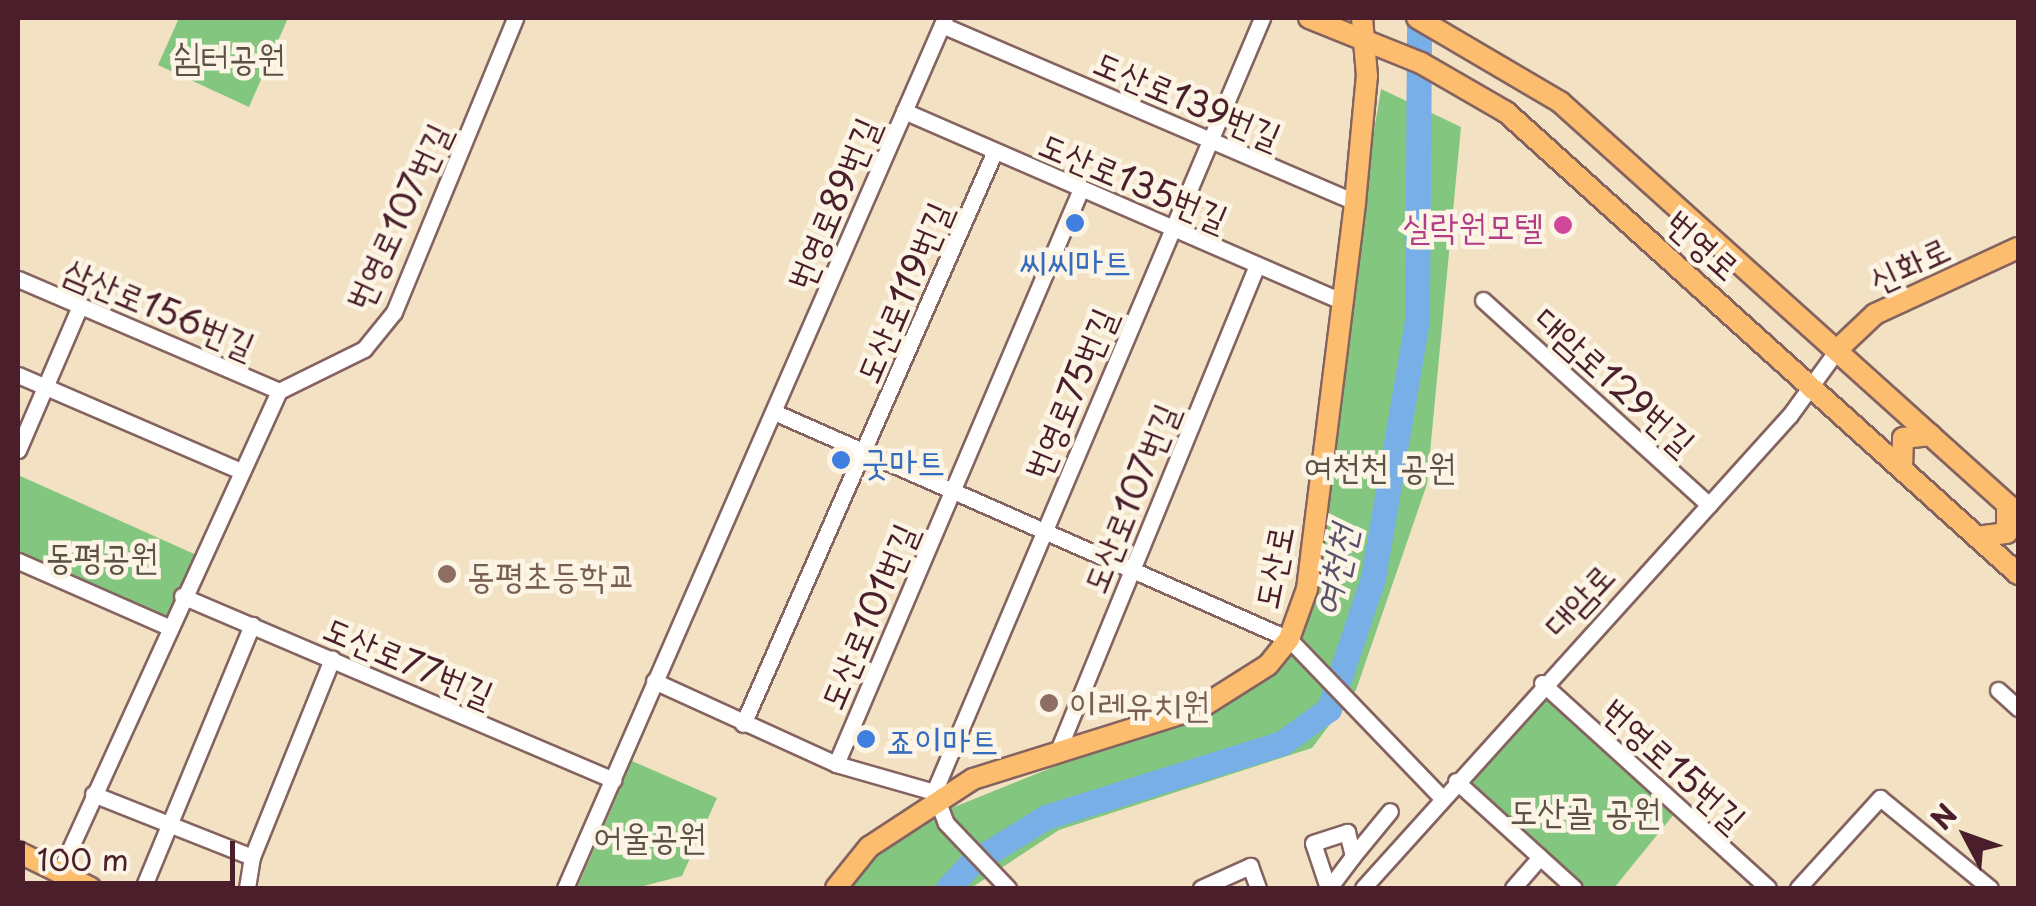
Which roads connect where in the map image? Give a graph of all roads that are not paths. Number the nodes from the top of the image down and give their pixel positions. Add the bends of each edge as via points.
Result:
1 (515, 18) edge
2 (1262, 18) edge
3 (1309, 18) edge
4 (1362, 18) edge
5 (1417, 18) edge
6 (943, 21) edge
7 (1374, 44) junction
8 (904, 111) junction
9 (1210, 140) junction
10 (994, 153) junction
11 (1080, 191) junction
12 (1355, 202) junction
13 (1171, 229) junction
14 (2018, 248) edge
15 (1257, 265) junction
16 (18, 279) edge
17 (1483, 300) dead end
18 (1342, 301) junction
19 (80, 306) junction
20 (1837, 350) junction
21 (18, 375) edge
22 (1812, 386) junction
23 (45, 387) junction
24 (279, 391) junction
25 (774, 412) junction
26 (1931, 434) junction
27 (18, 450) edge
28 (864, 453) junction
29 (1902, 468) junction
30 (242, 471) junction
31 (953, 492) junction
32 (1709, 505) junction
33 (2013, 509) edge
34 (1044, 532) junction
35 (1977, 536) junction
36 (18, 561) edge
37 (1132, 570) junction
38 (2018, 574) edge
39 (182, 596) junction
40 (168, 626) junction
41 (252, 626) junction
42 (1288, 639) junction
43 (332, 660) junction
44 (654, 681) junction
45 (1542, 684) junction
46 (1998, 690) dead end
47 (2018, 708) edge
48 (743, 724) junction
49 (1057, 753) junction
50 (836, 764) junction
51 (613, 780) junction
52 (1456, 781) junction
53 (93, 794) junction
54 (933, 798) junction
55 (1441, 798) junction
56 (1390, 811) dead end
57 (169, 826) junction
58 (18, 852) edge
59 (1353, 856) junction
60 (252, 857) junction
61 (1540, 858) junction
62 (59, 873) junction
63 (92, 888) edge
64 (143, 888) edge
65 (247, 888) edge
66 (565, 888) edge
67 (836, 888) edge
68 (1008, 888) edge
69 (1200, 888) edge
70 (1258, 888) edge
71 (1328, 888) edge
72 (1363, 888) edge
73 (1513, 888) edge
74 (1574, 888) edge
75 (1768, 888) edge
76 (1798, 888) edge
77 (1990, 888) edge

1 - 24 street, 번영로107번길 via 394,312 364,348
2 - 9 street, 번영로75번길
3 - 7 main road, 번영로
4 - 7 main road, 도산로
5 - 20 main road, 번영로 via 1470,42 1560,102
6 - 8 street, 번영로89번길
6 - 9 street, 도산로139번길
7 - 12 main road, 도산로
7 - 22 main road, 번영로 via 1458,81 1532,134
8 - 10 street, 도산로135번길
8 - 25 street, 번영로89번길
9 - 12 street, 도산로139번길
9 - 13 street, 번영로75번길
10 - 11 street, 도산로135번길
10 - 28 street, 도산로119번길
11 - 13 street, 도산로135번길
11 - 31 street
12 - 18 main road, 도산로
13 - 15 street, 도산로135번길
13 - 34 street, 번영로75번길
14 - 20 main road, 신화로 via 1875,314
15 - 18 street, 도산로135번길
15 - 37 street, 도산로107번길
16 - 19 street, 삼산로156번길
17 - 32 street, 대암로129번길
18 - 42 main road, 도산로 via 1308,589
19 - 23 street
19 - 24 street, 삼산로156번길
20 - 22 street, 대암로
20 - 26 main road, 번영로
21 - 23 street
22 - 29 main road, 번영로
22 - 32 street, 대암로
23 - 27 street
23 - 30 street
24 - 30 street
25 - 28 street
25 - 44 street
26 - 29 main road via 1903,438
26 - 33 main road, 번영로
28 - 31 street
28 - 48 street, 도산로101번길
29 - 35 main road, 번영로
30 - 39 street
31 - 34 street
31 - 50 street, 도산로101번길
32 - 45 street, 대암로
33 - 35 main road via 2006,533
34 - 37 street
34 - 54 street, 번영로75번길
35 - 38 main road, 번영로
36 - 40 street
37 - 42 street
37 - 49 street, 도산로107번길
39 - 40 street
39 - 41 street, 도산로77번길
40 - 53 street
41 - 43 street, 도산로77번길
41 - 57 street
42 - 49 main road, 도산로 via 1254,676 1200,708
42 - 55 street
43 - 51 street, 도산로77번길
43 - 60 street
44 - 48 street, 도산로101번길
44 - 51 street
45 - 52 street, 대암로
45 - 75 street, 번영로15번길
46 - 47 street
48 - 50 street, 도산로101번길
49 - 54 main road, 도산로 via 973,778
50 - 54 street, 도산로101번길
51 - 66 street
52 - 55 street, 대암로
52 - 61 street
53 - 57 street
53 - 62 street
54 - 67 main road, 도산로 via 868,846
54 - 68 street via 991,878
55 - 72 street, 대암로
56 - 59 street
57 - 60 street
57 - 64 street
58 - 62 main road
59 - 71 street
59 - 71 street via 1346,832 1314,843
60 - 65 street
61 - 73 street
61 - 74 street
62 - 63 main road
69 - 70 street via 1250,866
76 - 77 street via 1880,798

